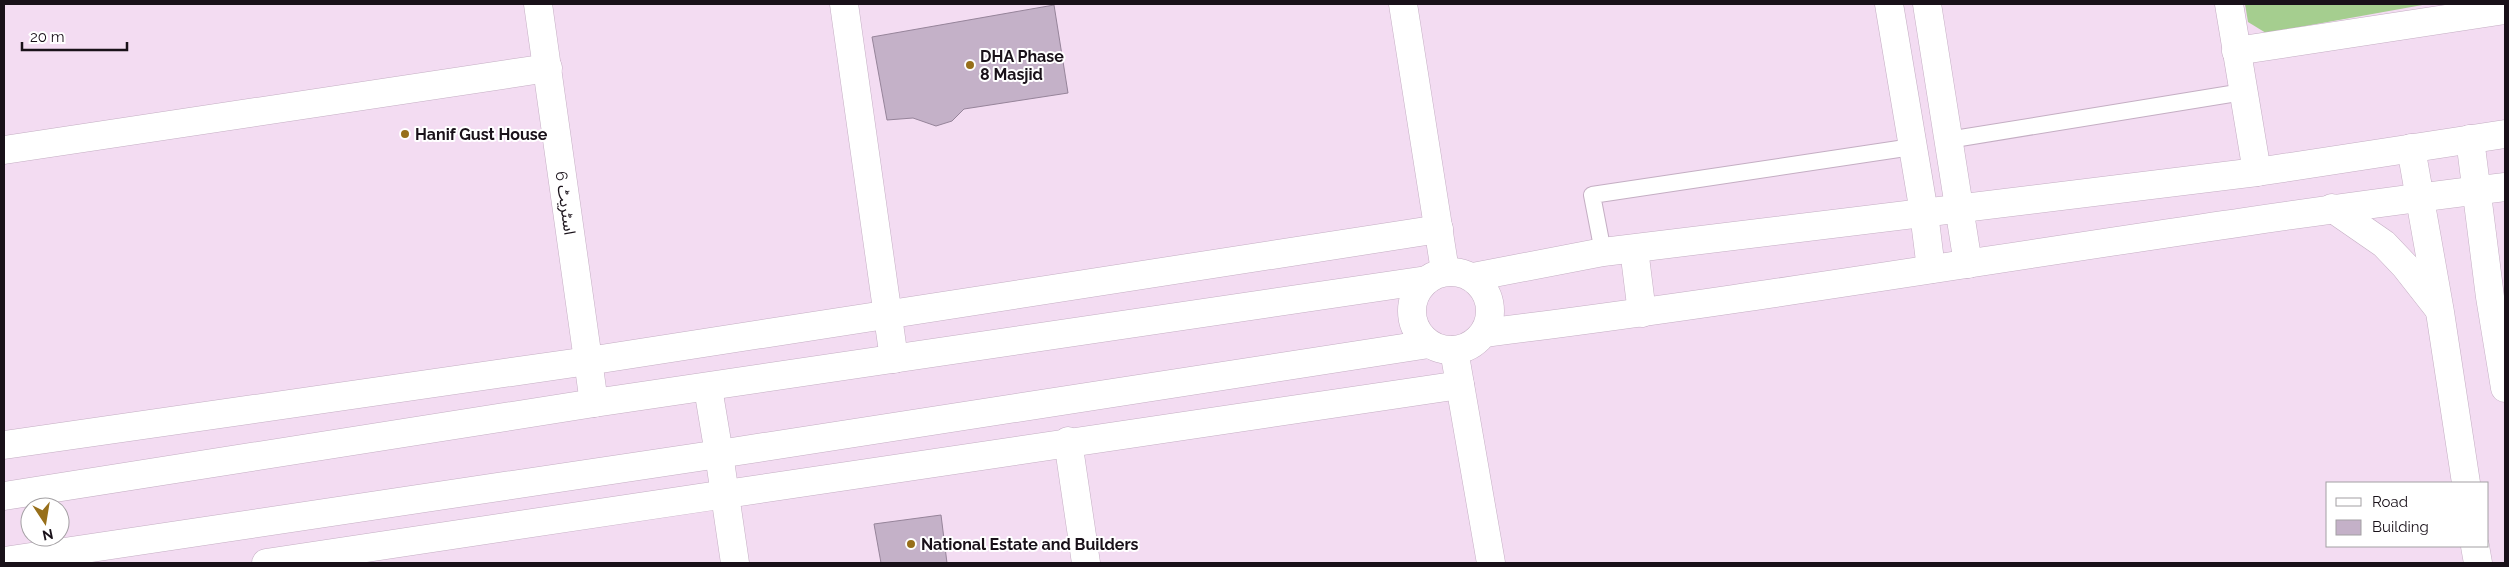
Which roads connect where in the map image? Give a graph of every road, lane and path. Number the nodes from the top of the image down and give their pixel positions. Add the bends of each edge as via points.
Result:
1 (538, 4) edge
2 (844, 4) edge
3 (1402, 4) edge
4 (1889, 4) edge
5 (1927, 4) edge
6 (2229, 4) edge
7 (2505, 10) edge
8 (2236, 51) junction
9 (548, 68) junction
10 (2243, 92) junction
11 (2505, 134) edge
12 (2470, 139) junction
13 (1948, 140) junction
14 (1912, 147) junction
15 (2411, 148) junction
16 (4, 150) edge
17 (2257, 172) junction
18 (2505, 187) edge
19 (2477, 191) junction
20 (2420, 197) junction
21 (2332, 208) junction
22 (1958, 209) junction
23 (1924, 213) junction
24 (1439, 229) junction
25 (1634, 249) junction
26 (1603, 252) junction
27 (1968, 264) junction
28 (1931, 269) junction
29 (1436, 275) junction
30 (1473, 277) junction
31 (2498, 287) edge
32 (2440, 312) junction
33 (1642, 313) junction
34 (888, 315) junction
35 (1484, 333) junction
36 (1441, 347) junction
37 (894, 359) junction
38 (588, 361) junction
39 (1460, 385) junction
40 (708, 388) junction
41 (2505, 388) edge
42 (594, 403) junction
43 (1068, 441) junction
44 (4, 445) edge
45 (719, 454) junction
46 (2466, 482) edge
47 (4, 496) edge
48 (724, 496) junction
49 (2475, 547) edge
50 (4, 561) edge
51 (266, 563) edge
52 (735, 563) edge
53 (1086, 563) edge
54 (1491, 563) edge
55 (2478, 563) edge

1 - 9 street, اسٹریٹ 6
2 - 34 street
3 - 24 street
4 - 14 street
5 - 13 street
6 - 8 street
7 - 8 street
8 - 10 street
9 - 16 street
9 - 38 street, اسٹریٹ 6
10 - 13 lane
10 - 17 street
11 - 12 street
12 - 15 street
12 - 19 street
13 - 14 street
13 - 22 street
14 - 23 street
14 - 26 lane via 1592,195
15 - 17 street
15 - 20 street
17 - 22 street
18 - 19 street
19 - 20 street
19 - 31 street
20 - 21 street
20 - 32 street
21 - 27 street
21 - 32 street via 2384,244
22 - 23 street
22 - 27 street
23 - 25 street
23 - 28 street
24 - 29 street
24 - 34 street
25 - 26 street
25 - 33 street
26 - 30 street
27 - 28 street
28 - 33 street
29 - 30 street via 1460,272
29 - 36 street via 1416,291 1412,313 1418,334
29 - 37 street
30 - 35 street via 1484,289 1490,304 1490,319
31 - 41 street
32 - 46 street
33 - 35 street
34 - 37 street
34 - 38 street
35 - 36 street via 1471,345
36 - 39 street
36 - 45 street
37 - 40 street
38 - 42 street, اسٹریٹ 6
38 - 44 street
39 - 43 street
39 - 54 street
40 - 42 street
40 - 45 street
42 - 47 street
43 - 48 street
43 - 53 street
45 - 48 street
45 - 50 street
48 - 51 street
48 - 52 street
49 - 55 street

